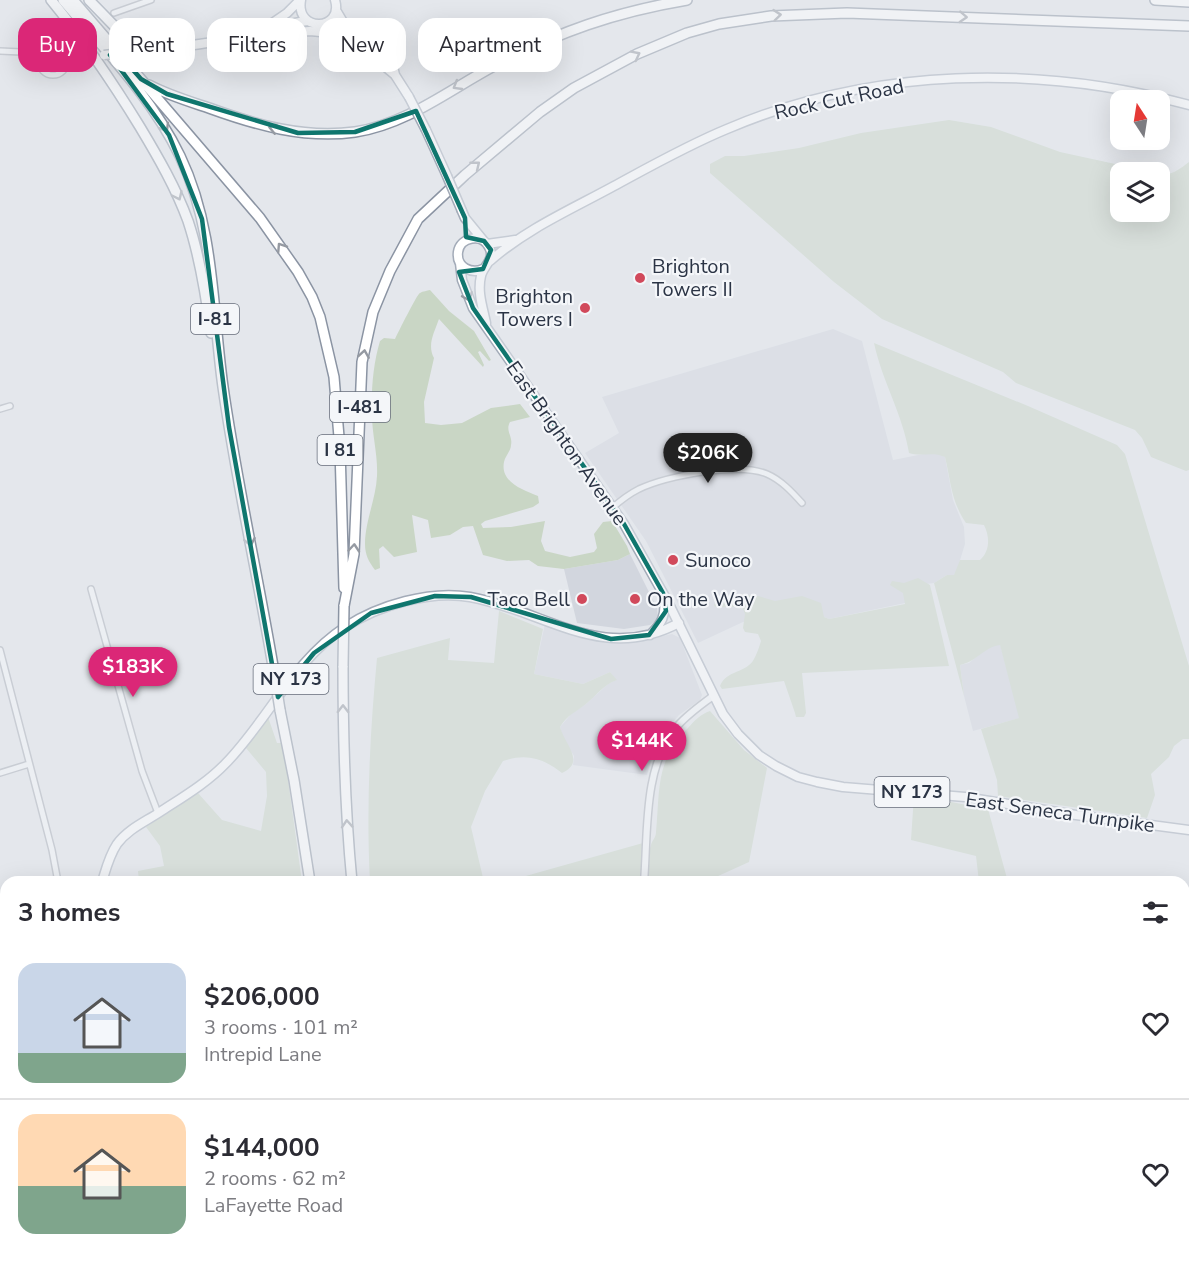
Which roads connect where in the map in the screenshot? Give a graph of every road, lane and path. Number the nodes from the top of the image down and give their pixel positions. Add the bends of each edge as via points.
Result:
1 (51, 0) edge
2 (63, 0) edge
3 (73, 0) edge
4 (89, 0) edge
5 (151, 0) edge
6 (300, 0) edge
7 (335, 0) edge
8 (687, 0) edge
9 (1155, 0) edge
10 (1189, 2) edge
11 (336, 10) junction
12 (114, 13) dead end
13 (65, 18) edge
14 (280, 18) edge
15 (331, 18) edge
16 (109, 21) edge
17 (308, 21) joint
18 (319, 25) edge
19 (1189, 28) edge
20 (0, 51) edge
21 (18, 52) edge
22 (97, 61) edge
23 (44, 72) edge
24 (62, 72) edge
25 (392, 72) edge
26 (395, 75) junction
27 (141, 79) junction
28 (1189, 105) edge
29 (463, 215) junction
30 (516, 240) junction
31 (463, 242) junction
32 (486, 242) junction
33 (490, 261) junction
34 (460, 263) junction
35 (483, 269) junction
36 (487, 326) junction
37 (10, 406) dead end
38 (0, 409) edge
39 (243, 503) junction
40 (802, 504) dead end
41 (612, 508) junction
42 (91, 589) dead end
43 (663, 593) junction
44 (344, 606) junction
45 (679, 623) junction
46 (649, 635) junction
47 (0, 650) edge
48 (713, 696) junction
49 (29, 764) junction
50 (0, 773) edge
51 (158, 813) junction
52 (1189, 830) edge
53 (57, 876) edge
54 (104, 876) edge
55 (309, 876) edge
56 (351, 876) edge
57 (644, 876) edge

1 - 13 highway
2 -> 39 highway, I-81 via 147,99 189,180 207,244 222,384
3 - 27 highway
4 - 16 highway
5 - 12 street
6 - 14 main road
6 - 17 main road via 300,10
7 - 11 main road
8 -> 27 highway via 616,14 559,35 402,118 355,132 298,133 267,127 167,94
9 - 10 highway
11 - 15 main road
11 - 26 main road via 346,27 383,51 392,62
17 - 18 main road
44 -> 19 highway, I-481 via 354,554 362,362 373,312 418,219 540,112 601,73 660,43 719,24 771,16 905,15
20 - 21 street
22 -> 39 highway via 149,142 188,220 205,291 221,415
23 - 24 street
25 - 26 main road
26 - 29 main road, bridge via 426,130
44 -> 27 highway, I 81 via 340,449 334,377 320,317 298,272 273,235
28 - 30 main road, Rock Cut Road via 1135,91 1037,78 955,78 866,88 728,128 676,152
29 - 31 main road
29 - 32 main road
30 - 32 main road, Rock Cut Road
30 - 33 main road, Rock Cut Road
31 - 32 main road via 474,238
31 - 34 main road via 458,252
32 - 33 main road
33 - 35 main road
34 - 35 main road via 468,270
34 -> 36 main road, East Brighton Avenue via 467,295
35 - 36 main road via 479,289
36 - 41 main road, East Brighton Avenue
37 - 38 street
39 -> 55 highway, I-81, bridge
40 - 41 street via 775,478 738,469 652,483
41 - 43 main road, East Brighton Avenue
42 - 51 street via 142,771
43 - 45 main road, East Brighton Avenue
43 - 46 main road via 664,618
56 -> 44 highway, I 81, bridge via 345,808
45 - 46 main road, NY 173
45 - 48 main road, East Seneca Turnpike / NY 173
46 - 51 main road, NY 173 via 611,639 471,597 448,595 371,613 345,627 314,653 219,770
47 - 49 street
48 - 52 main road, East Seneca Turnpike / NY 173 via 732,726 759,755 798,777 843,787 957,796
48 - 57 street via 676,728 658,758 652,783
49 - 50 street
49 - 53 street
51 - 54 main road, NY 173 via 117,844

